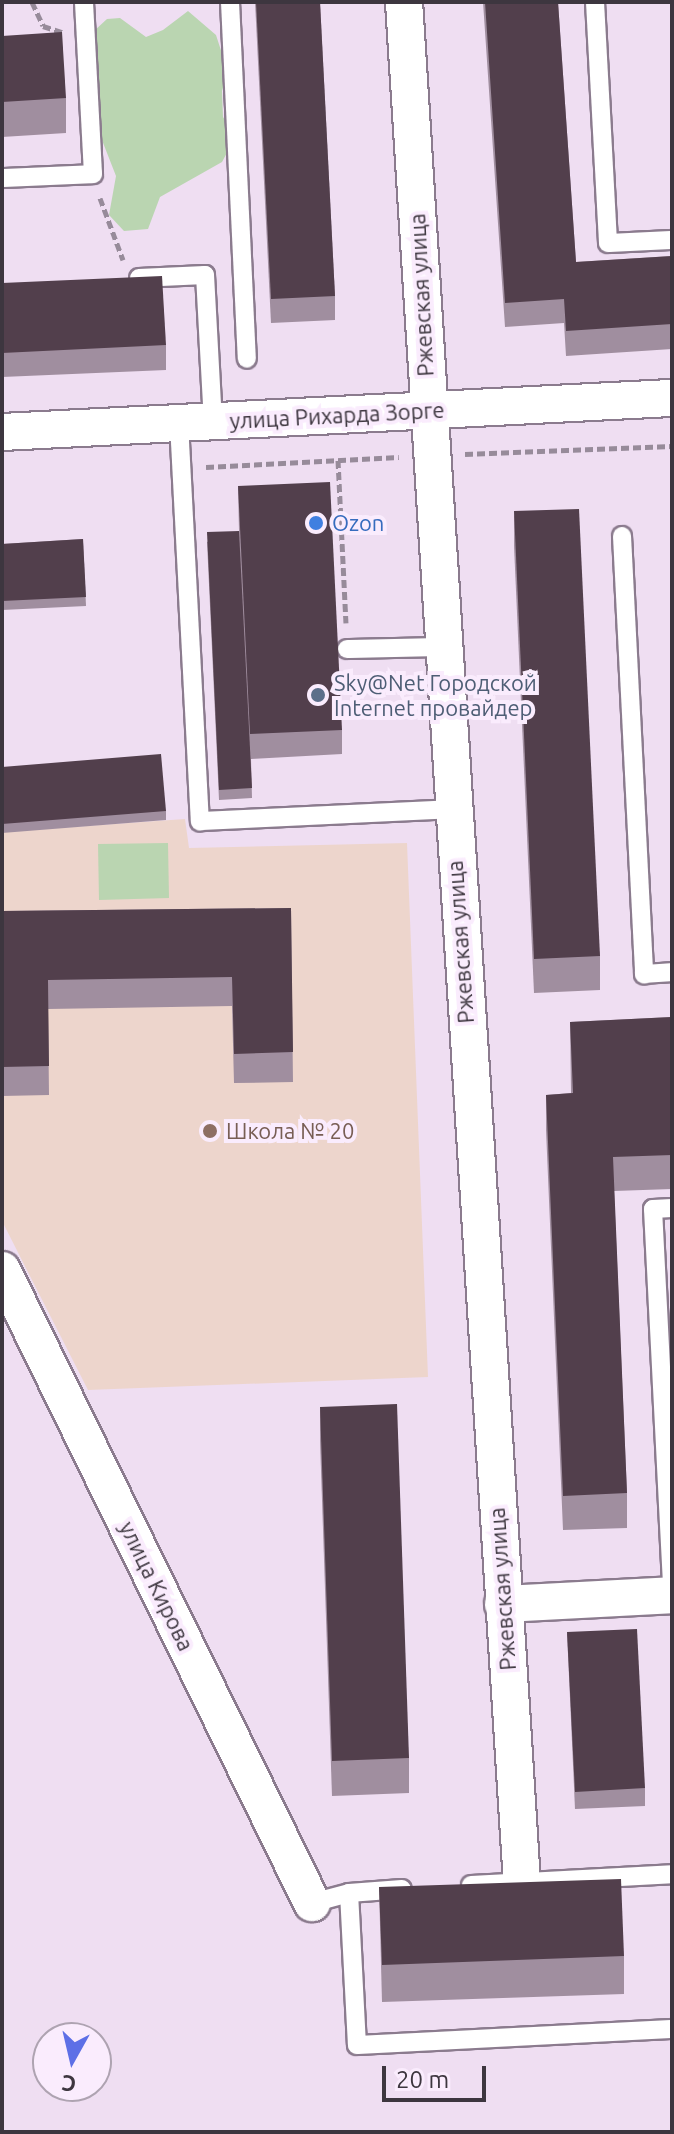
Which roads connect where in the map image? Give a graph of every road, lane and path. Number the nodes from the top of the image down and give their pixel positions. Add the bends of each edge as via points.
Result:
1 (32, 2) edge
2 (84, 2) edge
3 (230, 2) edge
4 (404, 2) edge
5 (595, 2) edge
6 (86, 38) junction
7 (93, 174) junction
8 (2, 178) edge
9 (672, 240) edge
10 (125, 278) joint
11 (247, 359) dead end
12 (672, 398) edge
13 (428, 411) junction
14 (196, 422) junction
15 (2, 432) edge
16 (672, 446) edge
17 (431, 456) junction
18 (338, 460) junction
19 (181, 468) junction
20 (622, 536) dead end
21 (442, 647) junction
22 (347, 649) joint
23 (452, 809) junction
24 (672, 972) edge
25 (672, 1208) edge
26 (2, 1270) edge
27 (672, 1584) edge
28 (672, 1595) edge
29 (503, 1604) junction
30 (672, 1874) edge
31 (522, 1882) junction
32 (459, 1886) edge
33 (428, 1888) edge
34 (349, 1893) junction
35 (312, 1903) joint
36 (672, 2029) edge

1 - 6 path via 43,26
2 - 6 lane
3 - 11 lane
4 - 13 street, Ржевская улица
5 - 9 lane via 608,243
6 - 7 lane
7 - 8 lane
7 - 10 path
10 - 14 lane via 205,275
12 - 13 street, улица Рихарда Зорге
13 - 14 street, улица Рихарда Зорге
13 - 17 street, Ржевская улица
14 - 15 street, улица Рихарда Зорге
14 - 19 lane
16 - 17 path
17 - 18 path
17 - 21 street, Ржевская улица
18 - 19 path
18 - 22 path
19 - 23 lane via 200,821
20 - 24 lane via 644,974
21 - 22 lane
21 - 23 street, Ржевская улица
23 - 29 street, Ржевская улица
25 - 27 lane via 653,1209
26 - 35 street, улица Кирова
28 - 29 street
29 - 31 street, Ржевская улица
30 - 31 lane
31 - 32 lane
33 - 34 lane
34 - 35 lane
34 - 36 lane via 357,2045

